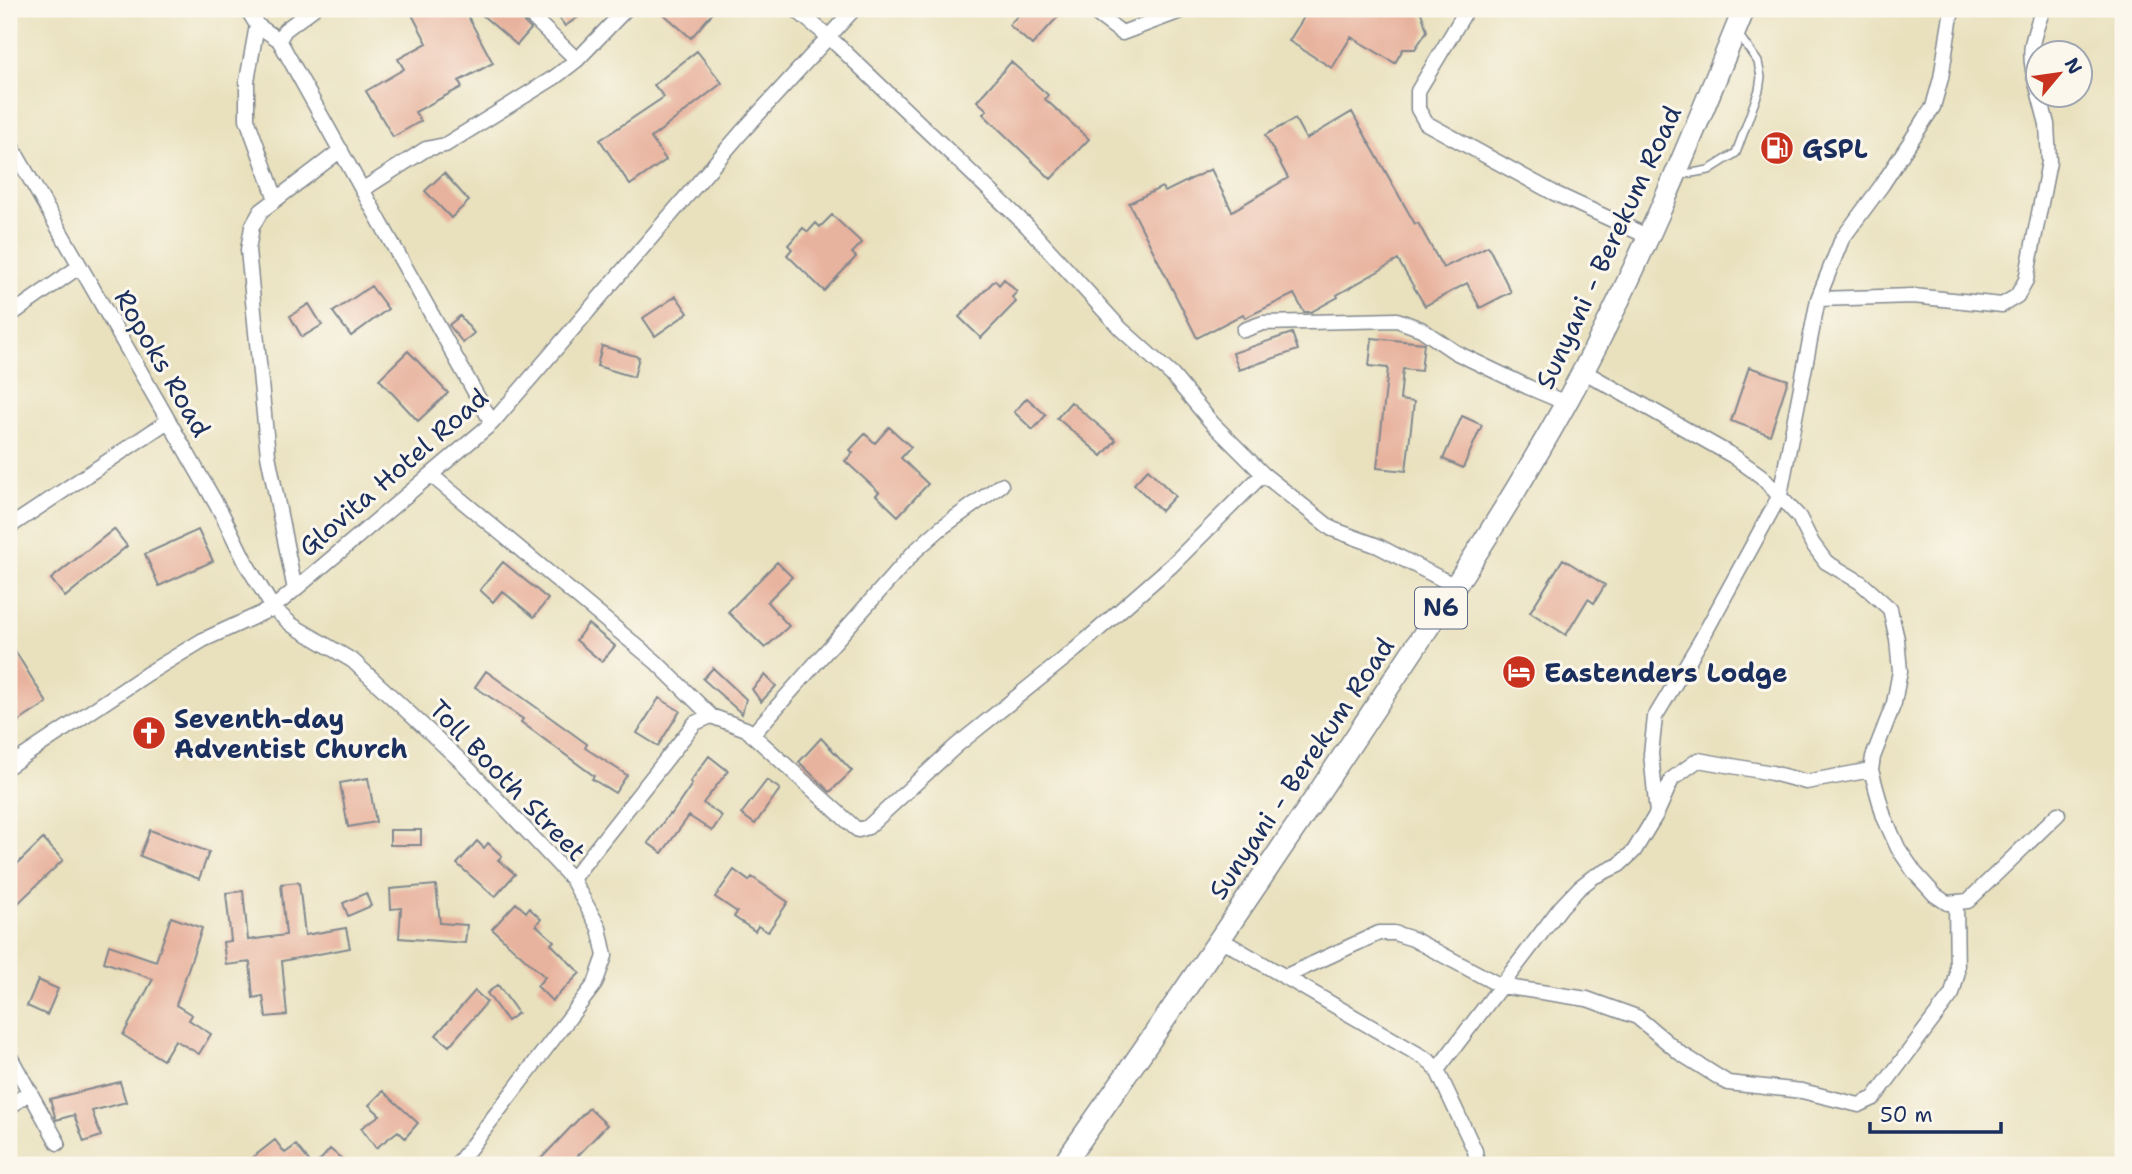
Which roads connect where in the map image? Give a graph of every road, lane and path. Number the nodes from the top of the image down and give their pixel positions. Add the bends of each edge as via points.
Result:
1 (247, 9) edge
2 (313, 9) edge
3 (524, 9) edge
4 (626, 9) edge
5 (795, 9) edge
6 (854, 9) edge
7 (1090, 9) edge
8 (1186, 9) edge
9 (1467, 9) edge
10 (1744, 9) edge
11 (1952, 9) edge
12 (2043, 9) edge
13 (257, 24) junction
14 (1735, 31) junction
15 (829, 37) junction
16 (2033, 38) edge
17 (279, 40) junction
18 (577, 60) junction
19 (2042, 108) edge
20 (9, 142) edge
21 (341, 150) junction
22 (1675, 176) junction
23 (362, 190) junction
24 (276, 199) junction
25 (1649, 237) junction
26 (80, 266) junction
27 (1818, 299) junction
28 (9, 316) edge
29 (1244, 330) dead end
30 (1583, 371) junction
31 (1566, 403) junction
32 (169, 421) junction
33 (492, 423) junction
34 (1263, 474) junction
35 (431, 475) junction
36 (1001, 485) dead end
37 (1780, 495) junction
38 (9, 527) edge
39 (1455, 586) junction
40 (295, 590) junction
41 (273, 608) junction
42 (711, 716) junction
43 (752, 735) junction
44 (9, 766) edge
45 (1871, 770) junction
46 (1657, 813) junction
47 (2058, 814) dead end
48 (572, 879) junction
49 (1956, 903) junction
50 (1220, 939) junction
51 (1284, 977) junction
52 (1501, 986) junction
53 (9, 1055) edge
54 (1437, 1070) junction
55 (30, 1091) junction
56 (9, 1108) edge
57 (58, 1143) dead end
58 (457, 1165) edge
59 (1063, 1165) edge
60 (1477, 1165) edge

1 - 13 street
2 - 17 street
3 - 18 street
4 - 18 street
5 - 15 street
6 - 15 street, Glovita Hotel Road
7 - 8 street via 1122,33
9 - 25 street via 1418,91 1418,109 1426,123 1555,193
10 - 14 main road, Sunyani - Berekum Road / N6
11 - 27 street via 1933,107 1842,239
12 - 16 street
13 - 17 street
13 - 24 street via 247,81 247,119
14 - 22 main road, Sunyani - Berekum Road / N6
14 - 22 lane via 1758,62 1761,77 1736,153 1709,170
15 - 33 street, Glovita Hotel Road
15 - 34 street via 1027,226
17 - 21 street
18 - 23 street via 445,145 426,149
19 - 27 street via 2049,162 2026,281 2017,296 2002,305 1913,296
20 - 26 street, Ropoks Road
21 - 23 street
21 - 24 street
22 - 25 main road, Sunyani - Berekum Road / N6
23 - 33 street
24 - 40 street via 261,211 252,227 248,250 268,455
25 - 30 main road, Sunyani - Berekum Road / N6
26 - 28 street
26 - 32 street, Ropoks Road
27 - 37 street
29 - 31 street via 1263,323 1397,320
30 - 31 main road, Sunyani - Berekum Road / N6
30 - 37 street via 1733,456
31 - 39 main road, Sunyani - Berekum Road / N6
32 - 38 street
32 - 41 street, Ropoks Road
33 - 35 street, Glovita Hotel Road
34 - 39 street via 1332,529 1378,546
34 - 43 street via 1171,566 956,746 868,827 854,827
35 - 40 street, Glovita Hotel Road
35 - 42 street via 656,662
36 - 43 street via 915,551
37 - 45 street via 1826,562 1860,582 1890,609 1900,671
37 - 46 street via 1655,717 1651,754
39 - 50 main road, Sunyani - Berekum Road / N6
40 - 41 street, Glovita Hotel Road
41 - 44 street, Glovita Hotel Road via 192,647
41 - 48 street, Toll Booth Street via 292,625 353,661 463,763
42 - 43 street
42 - 48 street via 695,723
45 - 46 street via 1806,782 1698,760 1672,779
45 - 49 street via 1898,848 1935,895
46 - 52 street via 1634,851 1570,897
47 - 49 street via 1968,901
48 - 58 street, Toll Booth Street via 599,928 605,956 595,984
49 - 52 street via 1957,975 1951,994 1874,1098 1859,1105 1802,1091 1728,1083 1680,1053 1637,1017 1587,999
50 - 51 street
50 - 59 main road, Sunyani - Berekum Road / N6
51 - 52 street via 1380,933 1394,933
51 - 54 street
52 - 54 street
53 - 55 street
54 - 60 street via 1475,1151
55 - 56 street
55 - 57 street

